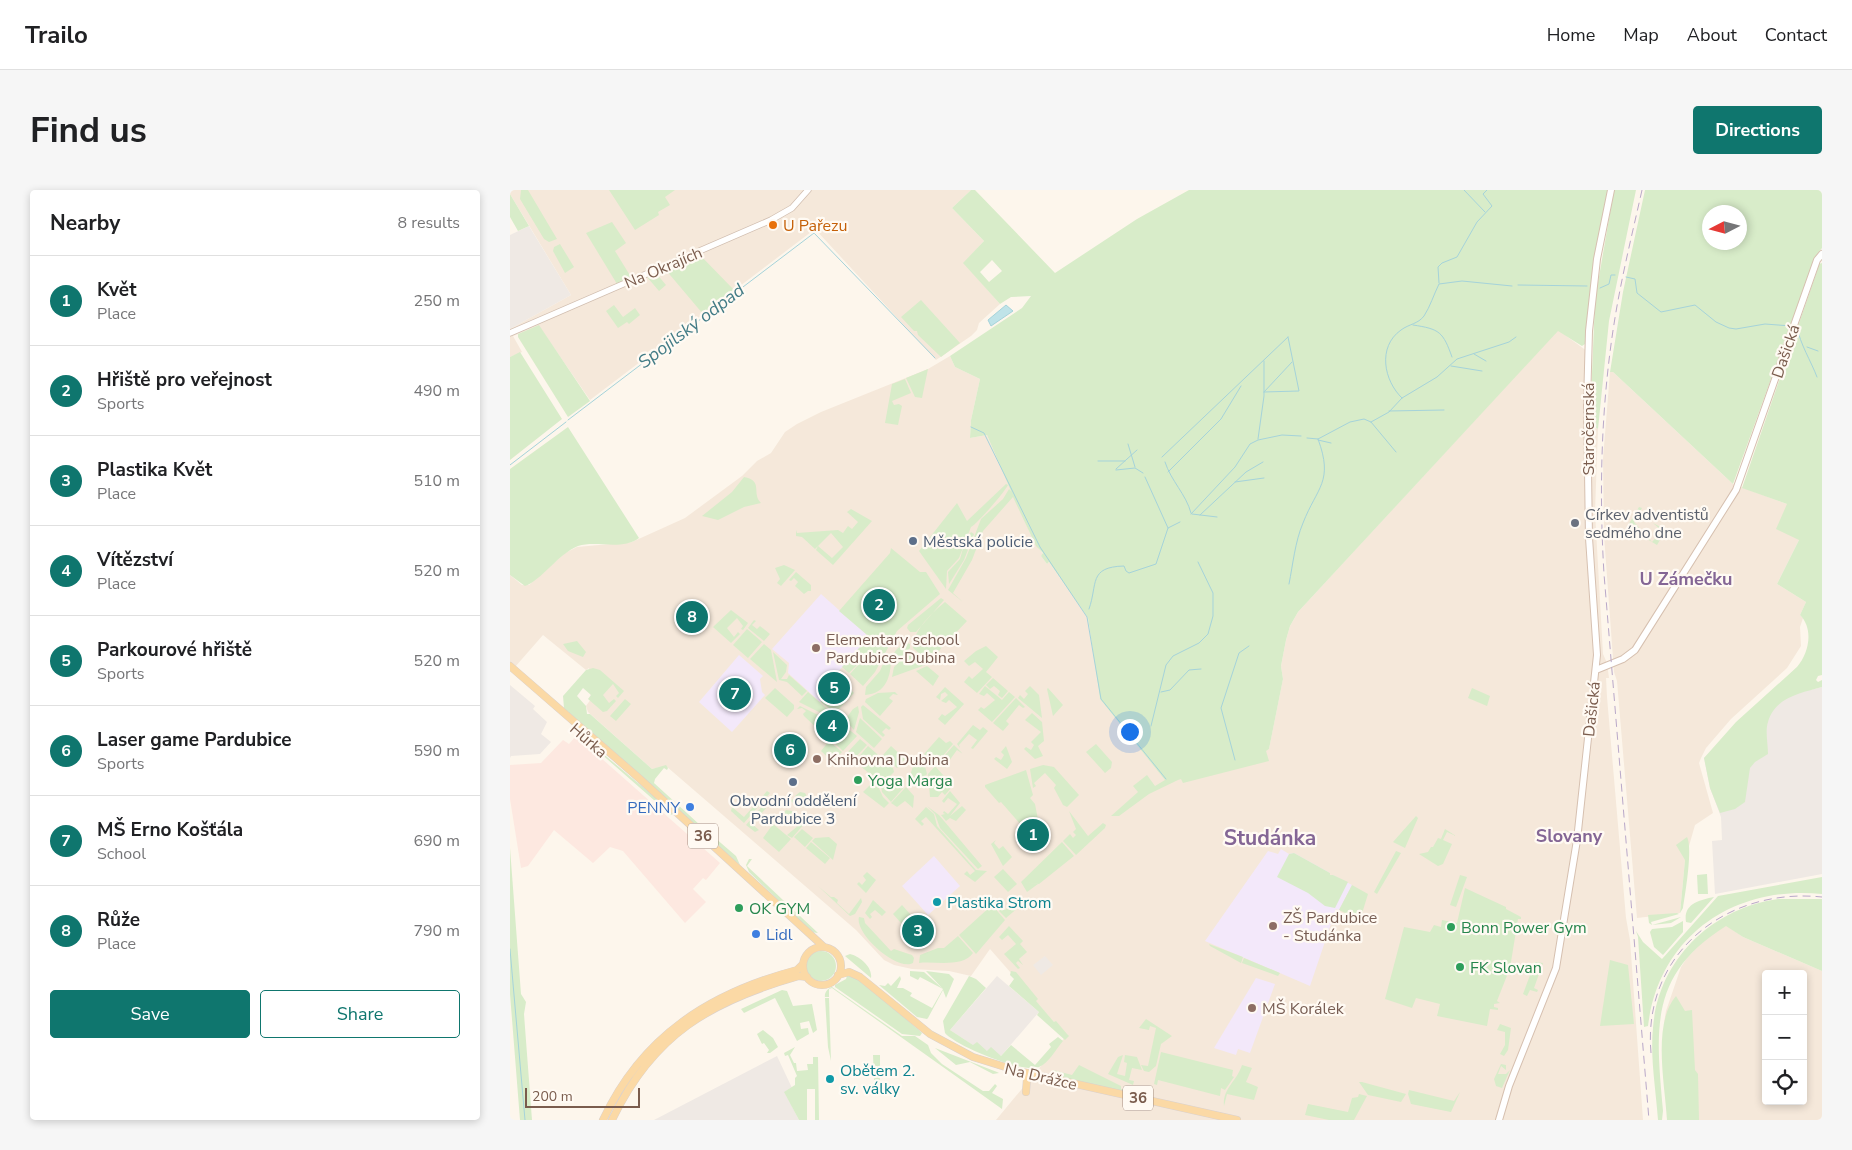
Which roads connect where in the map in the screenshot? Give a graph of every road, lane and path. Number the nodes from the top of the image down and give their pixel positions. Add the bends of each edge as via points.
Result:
1 (808, 190) edge
2 (1611, 190) edge
3 (1822, 254) edge
4 (1819, 261) edge
5 (510, 333) edge
6 (510, 666) edge
7 (1596, 670) junction
8 (781, 907) junction
9 (824, 947) junction
10 (810, 951) junction
11 (840, 962) junction
12 (803, 964) junction
13 (838, 974) junction
14 (806, 977) junction
15 (867, 983) junction
16 (1018, 1071) junction
17 (1026, 1092) dead end
18 (603, 1120) edge
19 (612, 1120) edge
20 (1237, 1120) edge
21 (1499, 1120) edge

1 - 5 street, Na Okrajích via 794,207 771,220
2 - 7 main road, Staročernská via 1591,300 1588,354 1589,533
3 - 4 main road, Dašická
4 - 7 main road, Dašická via 1732,496 1635,650 1623,660
6 - 8 main road, Hůrka / 36
7 - 21 main road, Dašická via 1577,840 1558,960
8 - 9 main road, Hůrka / 36
8 - 10 main road, Hůrka / 36 via 810,939
9 - 10 main road
9 - 11 main road, 36 via 834,952
10 - 12 main road
11 - 13 main road
11 - 15 main road, Na Drážce / 36 via 855,970
12 - 14 main road
12 - 18 main road via 797,970 732,991 682,1021 635,1067
13 - 14 main road via 823,984 814,983
13 - 15 main road, Na Drážce / 36 via 850,972
14 - 19 main road via 799,976 737,996 686,1025 642,1070
15 - 16 main road, Na Drážce / 36 via 940,1041
16 - 17 main road via 1027,1078
16 - 20 main road, Na Drážce / 36

